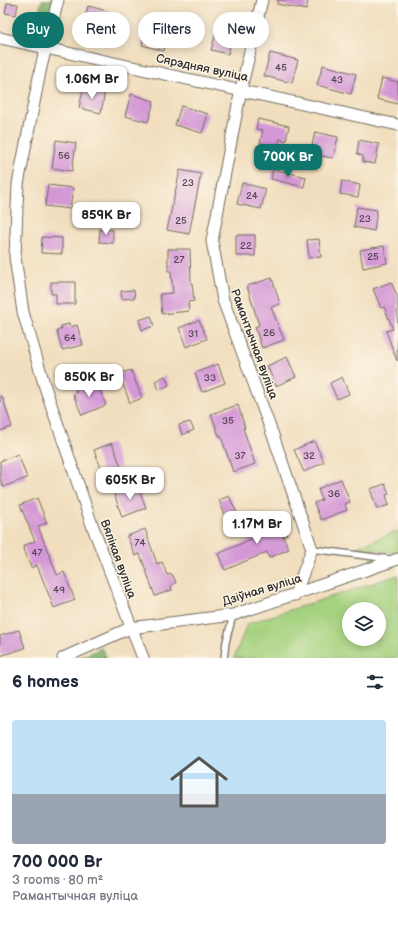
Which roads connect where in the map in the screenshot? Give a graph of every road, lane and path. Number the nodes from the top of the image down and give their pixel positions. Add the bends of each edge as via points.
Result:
1 (58, 0) edge
2 (262, 0) edge
3 (55, 12) edge
4 (0, 38) edge
5 (12, 41) edge
6 (47, 48) joint
7 (241, 89) junction
8 (398, 124) edge
9 (312, 549) junction
10 (397, 559) edge
11 (295, 595) junction
12 (233, 615) junction
13 (130, 628) junction
14 (63, 658) edge
15 (143, 658) edge
16 (224, 658) edge

1 - 3 street, Вялікая вуліца
2 - 7 street, Рамантычная вуліца
4 - 5 street, Сярэдняя вуліца
6 - 7 street, Сярэдняя вуліца
6 - 13 street, Вялікая вуліца via 18,184 15,257 23,312 45,387
7 - 8 street, Сярэдняя вуліца
7 - 9 street, Рамантычная вуліца via 212,241 223,300
9 - 10 lane
9 - 11 street
10 - 11 street, Дзіўная вуліца
11 - 12 street, Дзіўная вуліца
12 - 13 street, Дзіўная вуліца
12 - 16 lane
13 - 14 street, Дзіўная вуліца
13 - 15 street, Вялікая вуліца

